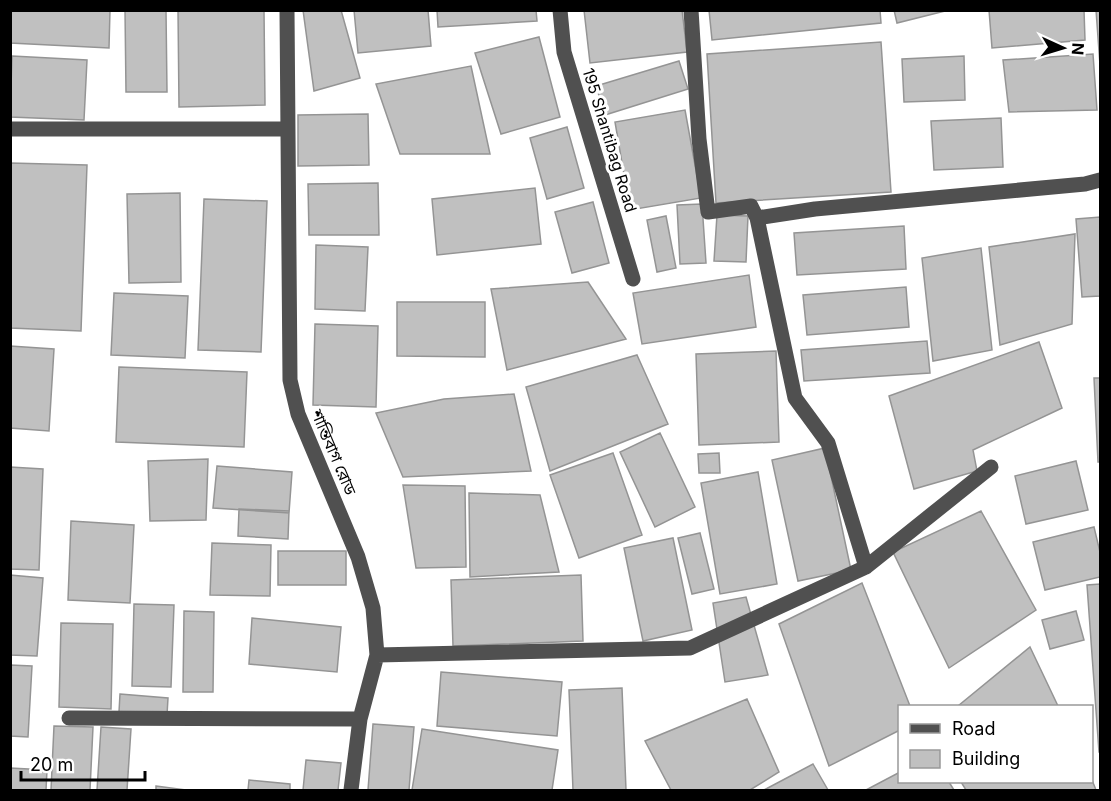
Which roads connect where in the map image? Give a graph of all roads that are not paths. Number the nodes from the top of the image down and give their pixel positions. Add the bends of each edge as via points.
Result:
1 (287, 10) edge
2 (560, 10) edge
3 (691, 10) edge
4 (10, 129) edge
5 (287, 129) junction
6 (1101, 180) edge
7 (757, 218) junction
8 (633, 279) dead end
9 (991, 467) dead end
10 (866, 567) junction
11 (377, 655) junction
12 (69, 718) dead end
13 (360, 719) junction
14 (351, 790) edge

1 - 5 street, শান্তিবাগ রোড
2 - 8 street, 195 Shantibag Road via 564,52
3 - 7 street via 708,212 751,206
4 - 5 street
5 - 11 street, শান্তিবাগ রোড via 290,380 298,414 358,557 374,608
6 - 7 street
7 - 10 street via 795,398 828,443
9 - 10 street
10 - 11 street via 690,648
11 - 13 street, শান্তিবাগ রোড
12 - 13 street
13 - 14 street, শান্তিবাগ রোড

